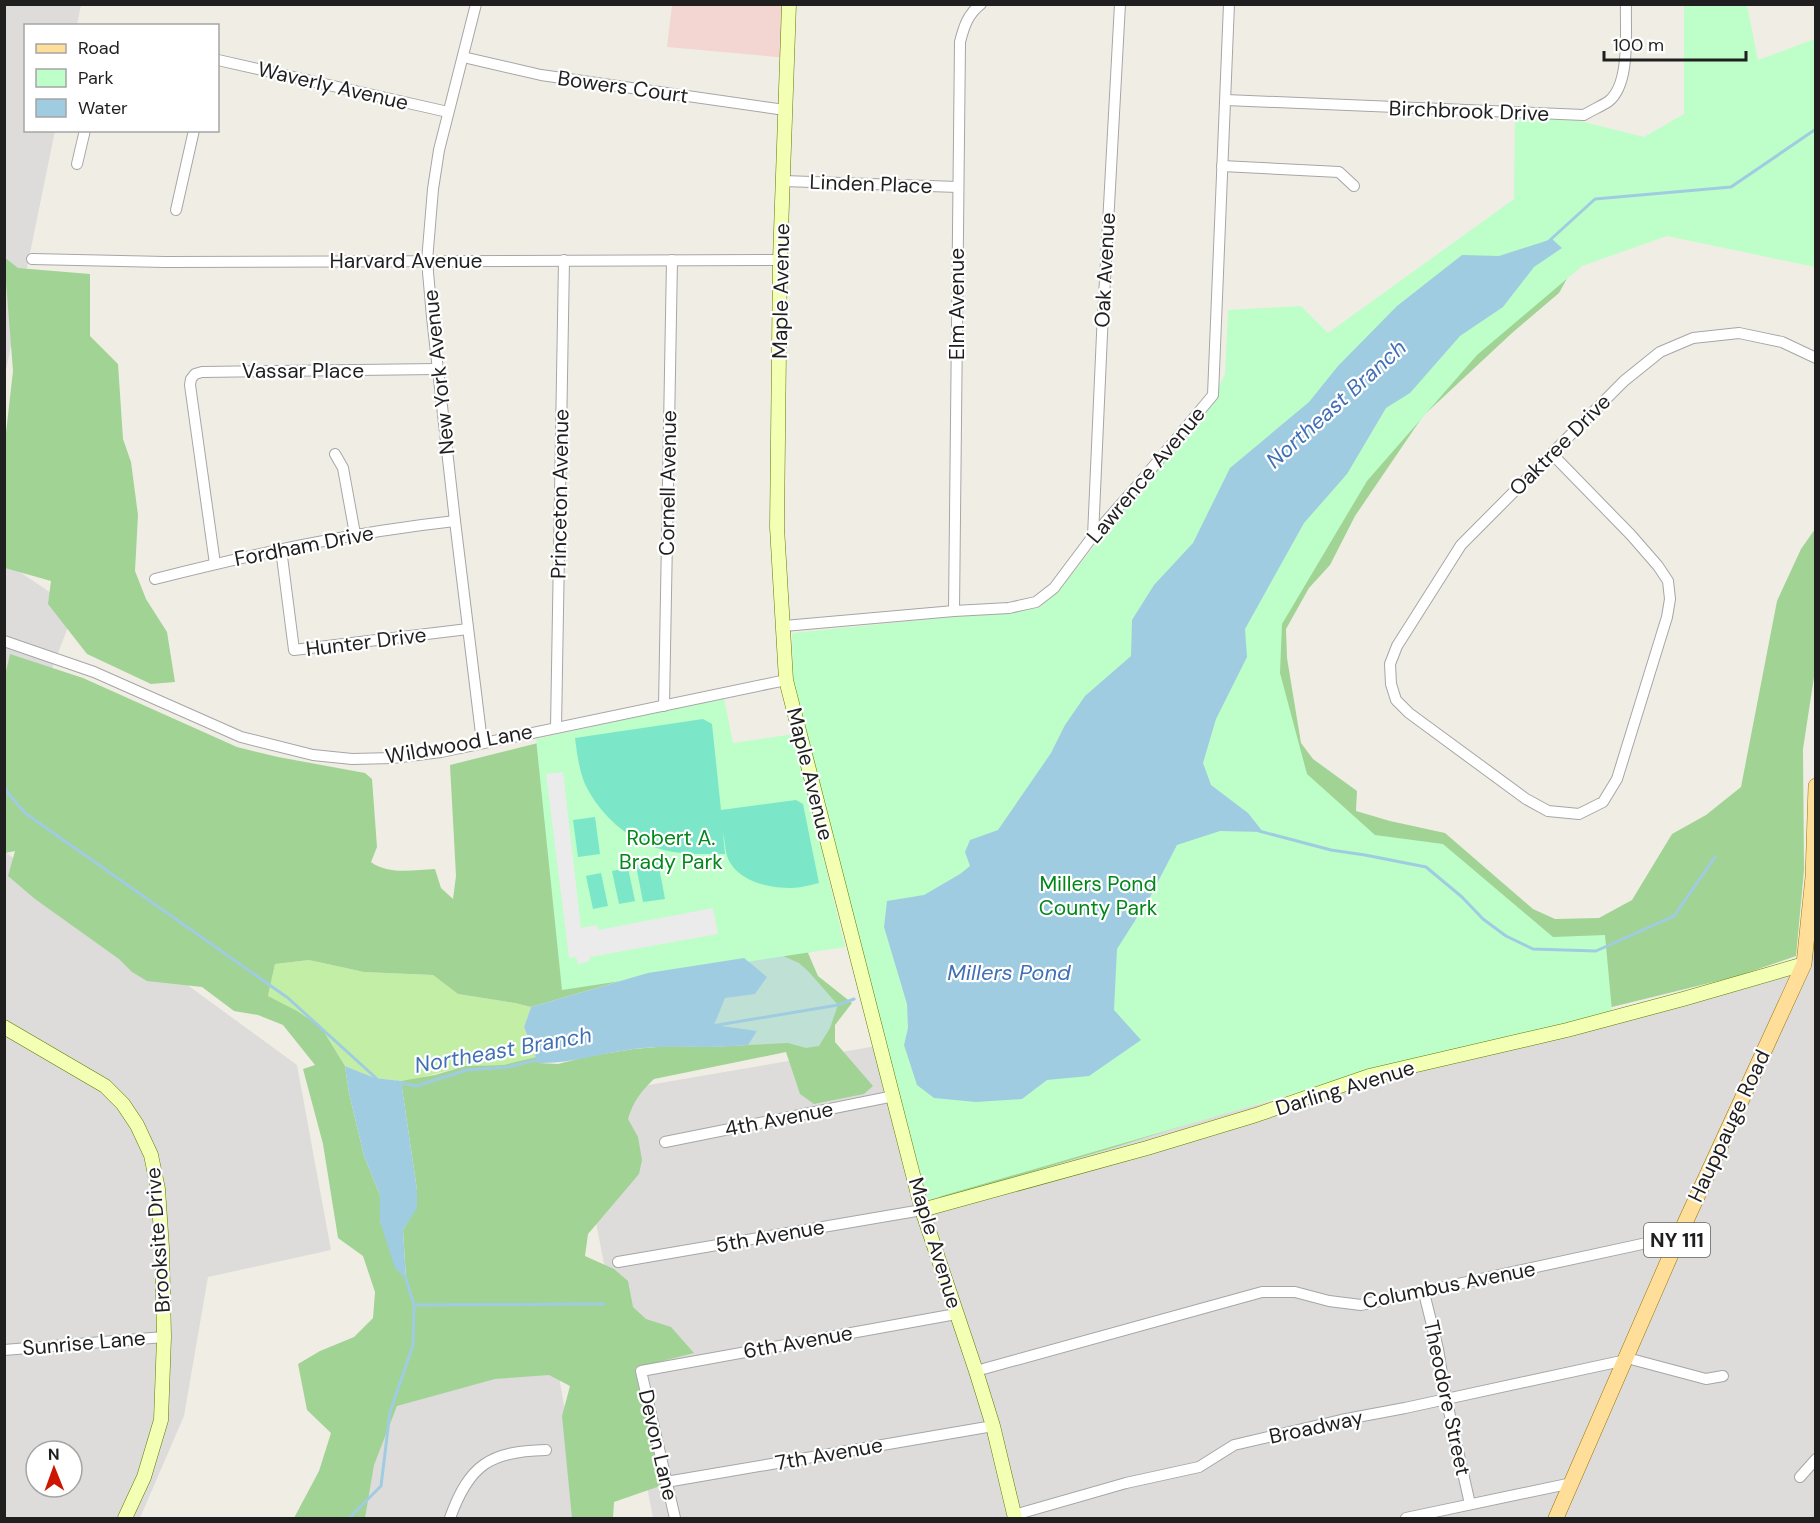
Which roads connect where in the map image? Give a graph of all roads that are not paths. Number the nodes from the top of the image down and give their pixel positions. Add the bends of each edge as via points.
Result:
1 (477, 4) edge
2 (789, 4) edge
3 (981, 4) edge
4 (1120, 4) edge
5 (1229, 4) edge
6 (1626, 4) edge
7 (463, 57) junction
8 (219, 60) edge
9 (1226, 100) junction
10 (785, 110) junction
11 (448, 112) junction
12 (85, 132) edge
13 (194, 132) edge
14 (77, 164) dead end
15 (1222, 166) junction
16 (783, 181) junction
17 (1354, 186) dead end
18 (958, 187) junction
19 (176, 210) dead end
20 (32, 259) dead end
21 (564, 260) junction
22 (672, 260) junction
23 (780, 260) junction
24 (427, 261) junction
25 (1815, 358) edge
26 (438, 369) junction
27 (335, 454) dead end
28 (1552, 454) junction
29 (455, 521) junction
30 (355, 534) junction
31 (1093, 536) junction
32 (281, 549) junction
33 (215, 564) junction
34 (155, 579) dead end
35 (954, 611) junction
36 (784, 626) junction
37 (468, 629) junction
38 (4, 641) edge
39 (786, 680) junction
40 (664, 706) junction
41 (556, 728) junction
42 (482, 742) junction
43 (1815, 786) edge
44 (1804, 964) junction
45 (4, 1027) edge
46 (894, 1096) junction
47 (665, 1142) dead end
48 (922, 1210) junction
49 (1679, 1236) junction
50 (618, 1262) dead end
51 (1424, 1293) junction
52 (956, 1314) junction
53 (164, 1337) junction
54 (4, 1350) edge
55 (1626, 1359) junction
56 (641, 1371) joint
57 (976, 1371) junction
58 (1724, 1376) dead end
59 (1446, 1398) junction
60 (993, 1426) junction
61 (546, 1450) dead end
62 (1815, 1459) edge
63 (1800, 1477) dead end
64 (666, 1482) junction
65 (1572, 1483) junction
66 (1470, 1504) junction
67 (1015, 1517) edge
68 (125, 1518) edge
69 (450, 1518) edge
70 (675, 1518) edge
71 (1406, 1518) edge
72 (1556, 1518) edge

1 - 7 street, New York Avenue
2 - 10 main road, Maple Avenue
3 - 18 street, Elm Avenue via 964,24 960,42
4 - 31 street, Oak Avenue
5 - 9 street, Lawrence Avenue
6 - 9 street, Birchbrook Drive via 1622,80 1611,100 1584,115
7 - 10 street, Bowers Court via 541,75
7 - 11 street, New York Avenue
8 - 11 street, Waverly Avenue
9 - 15 street, Lawrence Avenue
10 - 16 main road, Maple Avenue
11 - 24 street, New York Avenue via 439,150
12 - 14 street
13 - 19 street
15 - 17 street via 1339,171
15 - 31 street, Lawrence Avenue via 1212,395
16 - 18 street, Linden Place
16 - 23 main road, Maple Avenue
18 - 35 street, Elm Avenue
20 - 24 street, Harvard Avenue
21 - 22 street, Harvard Avenue
21 - 24 street, Harvard Avenue
21 - 41 street, Princeton Avenue
22 - 23 street, Harvard Avenue
22 - 40 street, Cornell Avenue
23 - 36 main road, Maple Avenue via 777,527
24 - 26 street, New York Avenue
25 - 28 street, Oaktree Drive via 1782,342 1739,333 1693,338 1660,352 1624,381
26 - 29 street, New York Avenue
26 - 33 street, Vassar Place via 195,374 190,385 191,399
27 - 30 street via 343,468
28 - 28 street, Oaktree Drive via 1658,566 1668,581 1670,599 1617,779 1603,802 1579,814 1548,811 1526,800 1409,713 1396,700 1391,684 1390,664 1397,646 1461,545
29 - 30 street, Fordham Drive
29 - 37 street, New York Avenue
30 - 32 street, Fordham Drive
31 - 35 street, Lawrence Avenue via 1054,588 1036,602 1010,608
32 - 33 street, Fordham Drive
32 - 37 street, Hunter Drive via 294,650
33 - 34 street, Fordham Drive
35 - 36 street, Lawrence Avenue
36 - 39 main road, Maple Avenue
37 - 42 street, New York Avenue
38 - 42 street, Wildwood Lane via 94,672 241,737 313,755 393,758
39 - 40 street, Wildwood Lane
39 - 46 main road, Maple Avenue
40 - 41 street, Wildwood Lane
41 - 42 street, Wildwood Lane
43 - 44 main road, Hauppauge Road / NY 111 via 1813,877
44 - 48 main road, Darling Avenue via 1567,1030 1369,1076 1202,1132
44 - 49 main road, Hauppauge Road / NY 111
45 - 53 main road, Brooksite Drive via 105,1086 137,1125 151,1155 158,1189
46 - 47 street, 4th Avenue
46 - 48 main road, Maple Avenue
48 - 50 street, 5th Avenue
48 - 52 main road, Maple Avenue
49 - 51 street, Columbus Avenue
49 - 55 main road, Hauppauge Road / NY 111
51 - 57 street, Columbus Avenue via 1361,1305 1329,1302 1295,1292 1262,1292
51 - 59 street, Theodore Street
52 - 56 street, 6th Avenue
52 - 57 main road, Maple Avenue
53 - 54 street, Sunrise Lane
53 - 68 main road, Brooksite Drive via 161,1420 144,1477
55 - 58 street via 1706,1378
55 - 59 street, Broadway
55 - 65 main road, Hauppauge Road / NY 111
56 - 64 street, Devon Lane
57 - 60 main road, Maple Avenue
59 - 66 street, Theodore Street
59 - 67 street, Broadway via 1234,1445 1199,1467 1126,1483
60 - 64 street, 7th Avenue
60 - 67 main road, Maple Avenue
61 - 69 street via 499,1455 476,1470 463,1487
62 - 63 street
64 - 70 street, Devon Lane
65 - 66 street
65 - 72 main road, Hauppauge Road / NY 111
66 - 71 street

